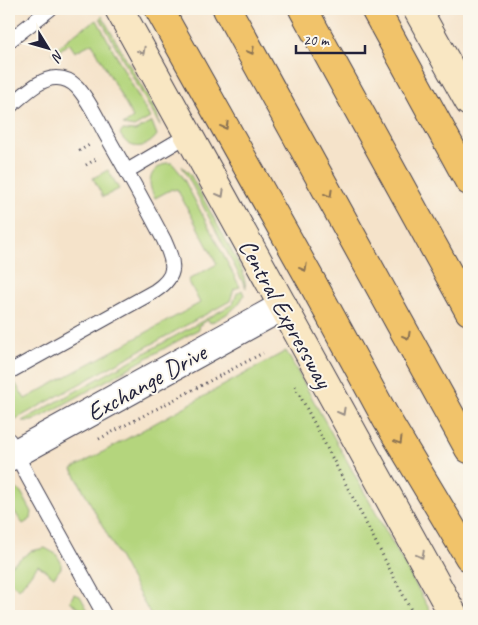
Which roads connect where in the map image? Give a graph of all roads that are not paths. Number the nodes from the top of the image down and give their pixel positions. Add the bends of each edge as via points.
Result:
1 (50, 9) edge
2 (119, 9) edge
3 (159, 9) edge
4 (227, 9) edge
5 (303, 9) edge
6 (375, 9) edge
7 (420, 9) edge
8 (9, 40) edge
9 (469, 102) edge
10 (9, 106) edge
11 (188, 135) junction
12 (127, 171) junction
13 (469, 181) edge
14 (283, 306) junction
15 (469, 312) edge
16 (9, 372) edge
17 (469, 449) edge
18 (11, 450) edge
19 (469, 557) edge
20 (105, 616) edge
21 (454, 616) edge

1 - 8 lane
2 -> 11 main road, Central Expressway
3 -> 19 highway via 387,420
4 -> 17 highway
5 - 15 highway
6 - 13 highway
7 - 9 main road
10 - 12 lane via 49,79 71,82 86,100
11 - 12 lane
11 -> 14 main road, Central Expressway
12 - 16 lane via 170,255 171,277 155,291
14 - 18 street, Exchange Drive
14 -> 21 main road, Central Expressway
18 - 20 lane

